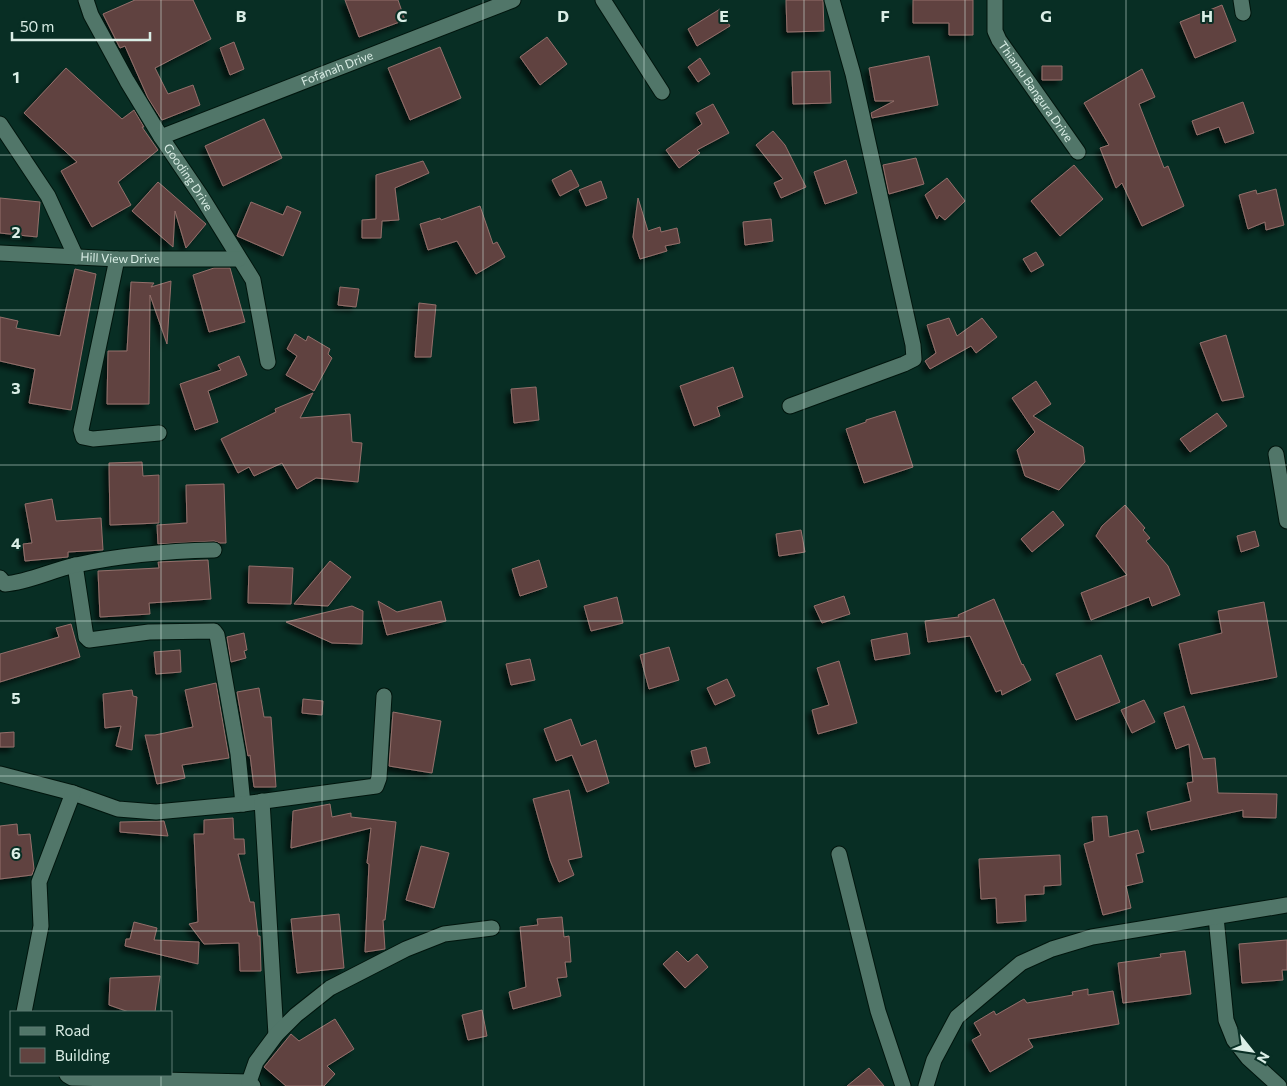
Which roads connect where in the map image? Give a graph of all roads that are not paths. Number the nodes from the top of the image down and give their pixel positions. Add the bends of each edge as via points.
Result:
1 (86, 0) edge
2 (513, 0) edge
3 (603, 0) edge
4 (832, 0) edge
5 (995, 0) edge
6 (662, 92) dead end
7 (0, 124) edge
8 (161, 138) junction
9 (1078, 152) dead end
10 (0, 253) edge
11 (76, 257) junction
12 (117, 259) junction
13 (239, 259) junction
14 (268, 362) dead end
15 (790, 406) dead end
16 (159, 434) dead end
17 (1276, 454) dead end
18 (1287, 520) edge
19 (214, 550) dead end
20 (75, 565) junction
21 (0, 578) edge
22 (384, 696) dead end
23 (0, 774) edge
24 (74, 793) junction
25 (262, 801) junction
26 (243, 804) junction
27 (839, 854) dead end
28 (1287, 905) edge
29 (1216, 917) junction
30 (492, 928) dead end
31 (24, 1011) edge
32 (276, 1035) junction
33 (69, 1076) edge
34 (251, 1084) edge
35 (903, 1086) edge
36 (926, 1086) edge
37 (1279, 1086) edge

1 - 8 street, Gooding Drive via 91,15
2 - 8 street, Fofanah Drive
3 - 6 street
4 - 15 street via 853,74 914,358
5 - 9 street, Thiamu Bangura Drive via 995,31 999,40
7 - 11 street via 48,196
8 - 13 street, Gooding Drive
10 - 11 street, Hill View Drive
11 - 12 street, Hill View Drive
12 - 13 street, Hill View Drive
12 - 16 street via 81,430 83,438 93,439
13 - 14 street, Gooding Drive via 252,280
17 - 18 street
19 - 20 street via 132,556
20 - 21 street via 16,583 5,584
20 - 26 street via 89,640 149,632 214,631 217,635 238,754
22 - 25 street via 376,786
23 - 24 street
24 - 26 street via 118,809 156,812
24 - 31 street via 39,882 41,926
25 - 26 street
25 - 32 street
27 - 35 street via 878,1012
28 - 29 street
29 - 36 street via 1092,937 1021,963 957,1016 934,1060
29 - 37 street via 1226,1020 1234,1040 1248,1058
30 - 32 street via 444,934 406,949 330,988
32 - 34 street via 256,1062
33 - 34 street

